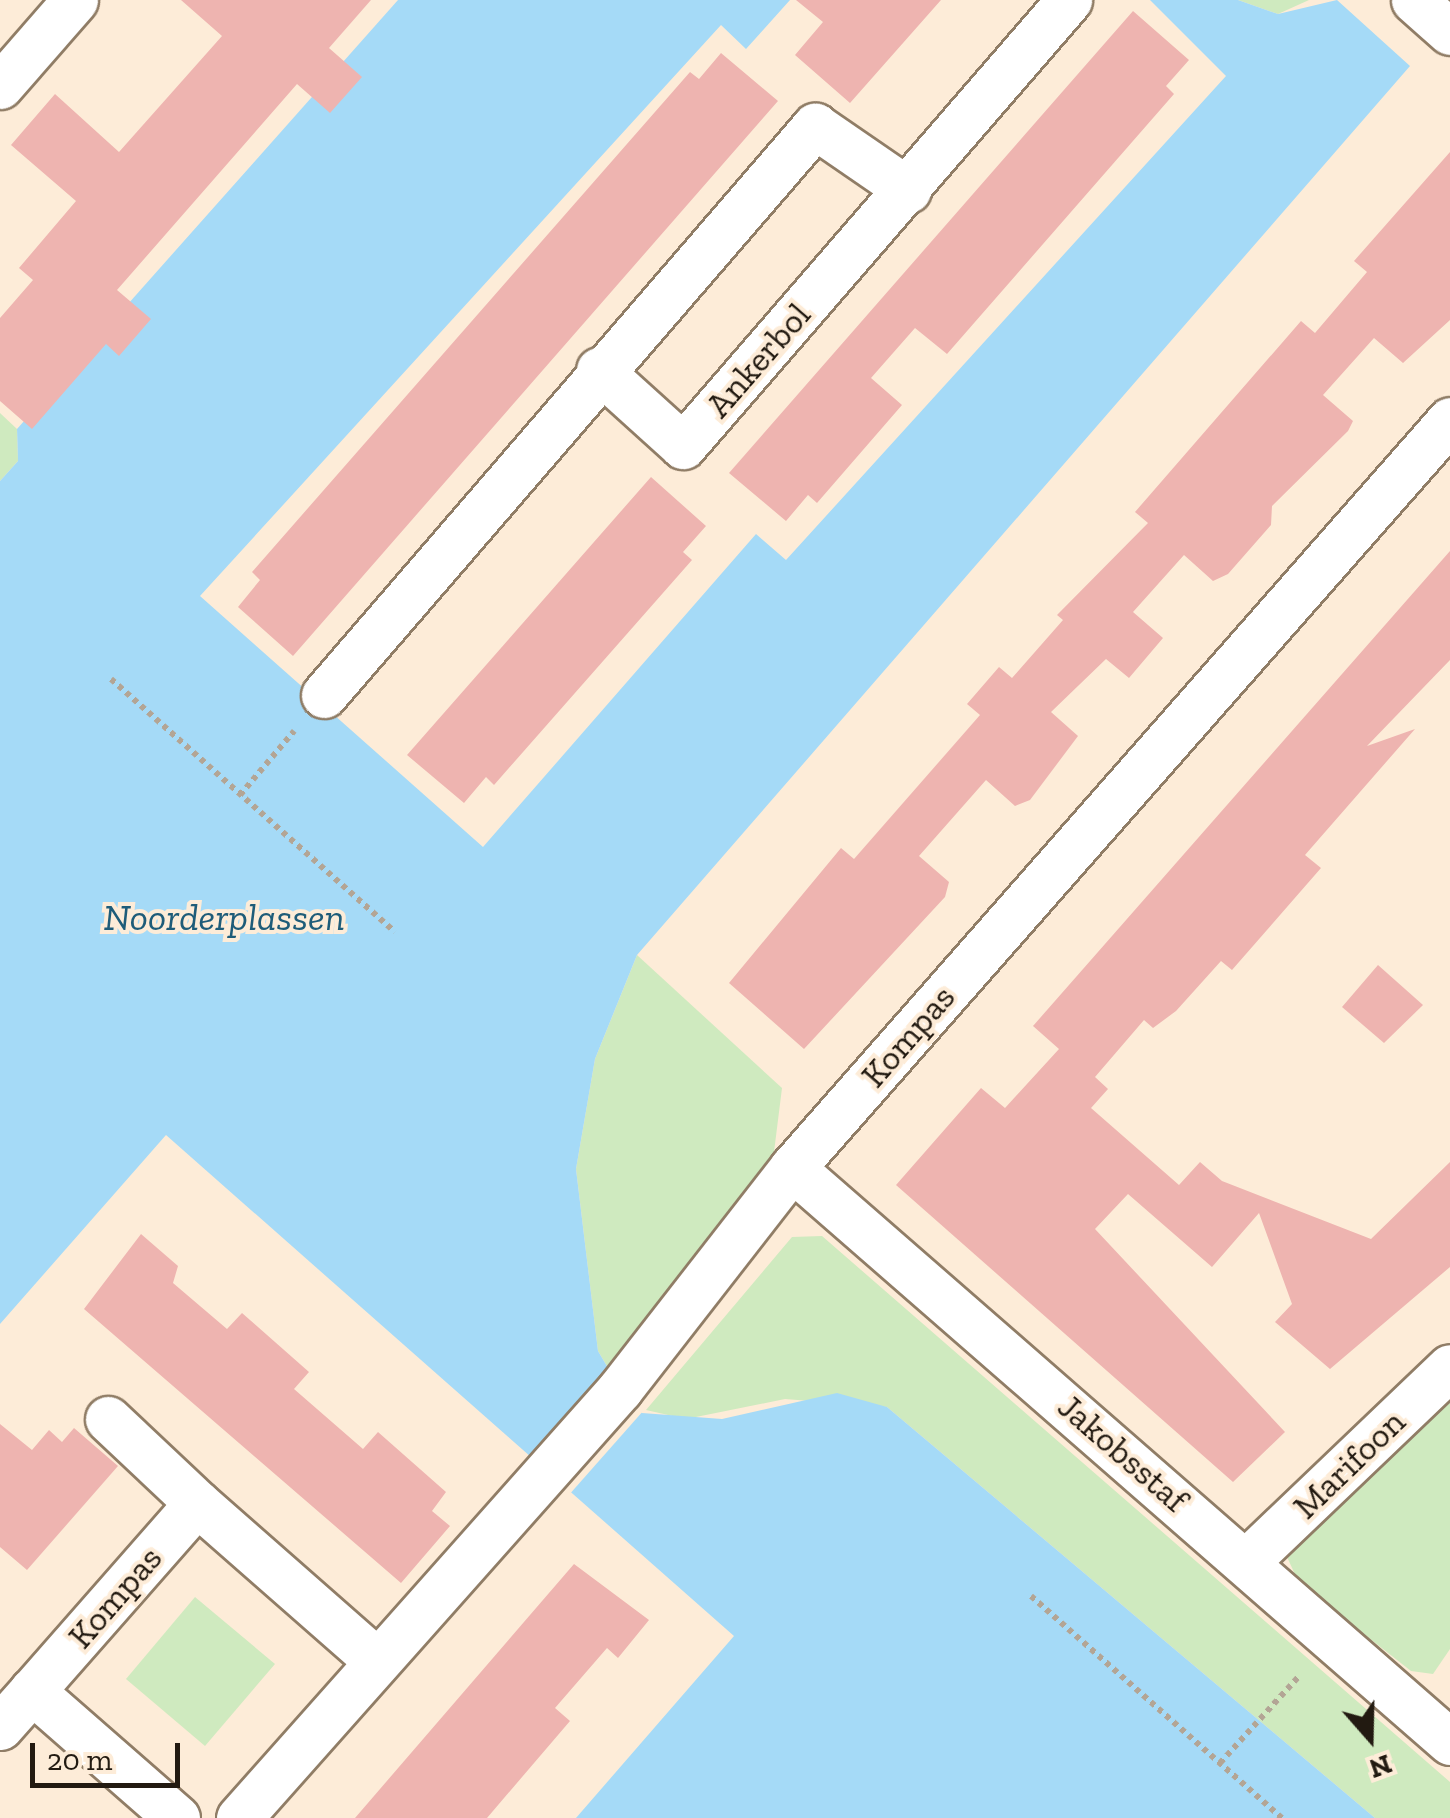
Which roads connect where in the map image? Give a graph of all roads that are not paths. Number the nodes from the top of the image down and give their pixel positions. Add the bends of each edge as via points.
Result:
1 (76, 0) edge
2 (1069, 0) edge
3 (1414, 0) edge
4 (1450, 32) edge
5 (0, 86) edge
6 (908, 190) junction
7 (599, 370) junction
8 (1450, 420) edge
9 (324, 695) road end
10 (792, 1168) junction
11 (1450, 1367) edge
12 (108, 1419) dead end
13 (197, 1504) junction
14 (1248, 1560) junction
15 (377, 1661) junction
16 (32, 1691) junction
17 (1442, 1717) edge
18 (0, 1727) edge
19 (177, 1818) edge
20 (239, 1818) edge

1 - 5 street
2 - 6 street, Ankerbol
3 - 4 street
6 - 7 street via 815,126
6 - 7 street, Ankerbol via 683,446
7 - 9 street
8 - 10 street, Kompas
10 - 14 street, Jakobsstaf
10 - 15 street, Kompas via 620,1389
11 - 14 street, Marifoon
12 - 13 street
13 - 15 street
13 - 16 street, Kompas
14 - 17 street, Jakobsstaf
15 - 20 street, Kompas
16 - 18 street, Kompas
16 - 19 street

